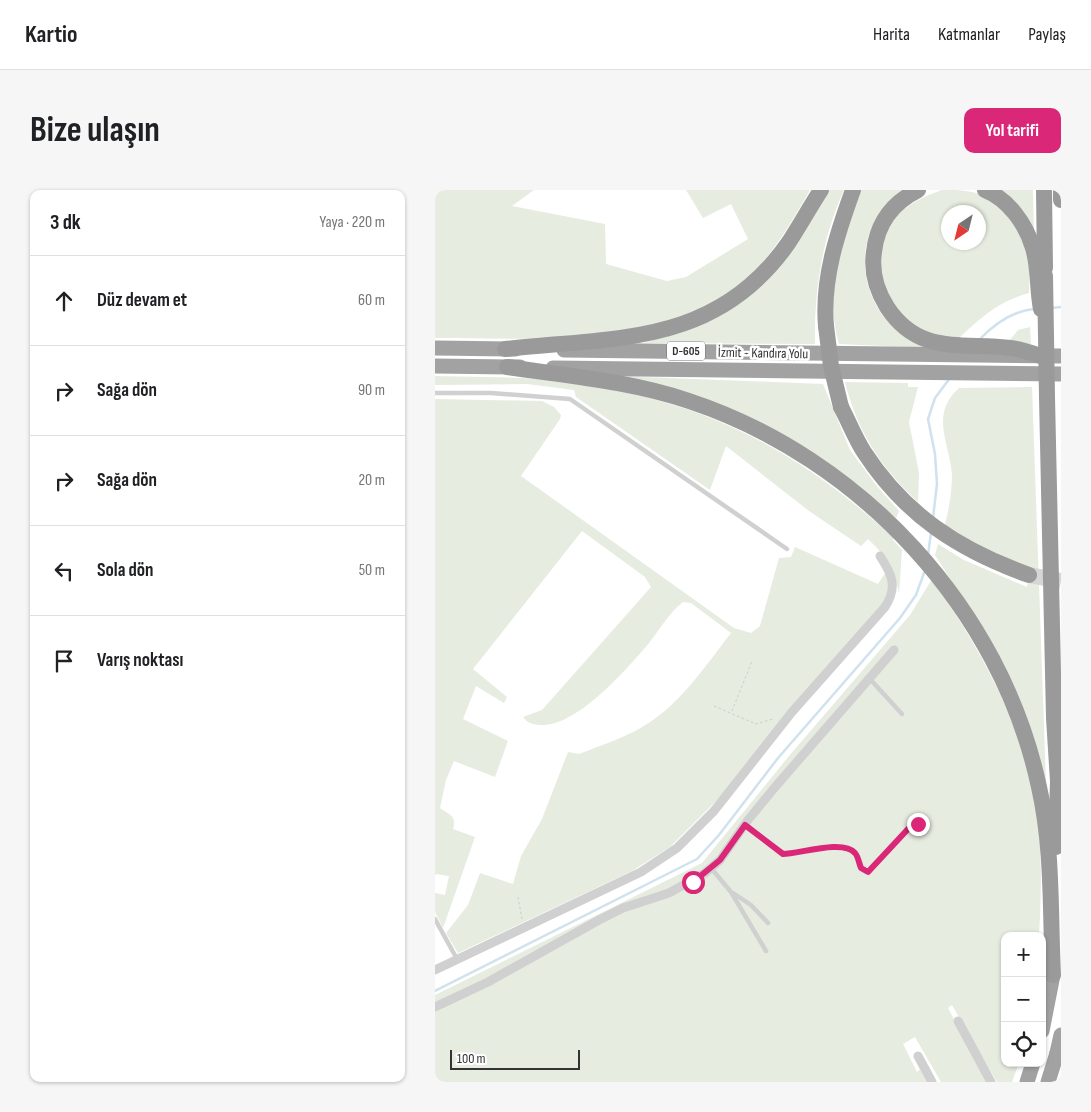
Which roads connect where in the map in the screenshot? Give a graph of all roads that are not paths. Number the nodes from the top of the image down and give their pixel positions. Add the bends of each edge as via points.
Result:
1 (821, 190) edge
2 (853, 190) edge
3 (917, 190) edge
4 (985, 190) edge
5 (1044, 190) edge
6 (1061, 190) edge
7 (1061, 200) edge
8 (1041, 277) junction
9 (435, 348) edge
10 (505, 349) junction
11 (942, 350) junction
12 (1041, 356) joint
13 (1061, 356) edge
14 (435, 366) edge
15 (507, 367) junction
16 (1061, 374) edge
17 (435, 393) edge
18 (787, 549) dead end
19 (880, 556) dead end
20 (1029, 575) tunnel mouth
21 (894, 650) dead end
22 (869, 678) junction
23 (902, 714) dead end
24 (711, 868) junction
25 (731, 892) junction
26 (435, 919) edge
27 (768, 923) dead end
28 (766, 951) dead end
29 (457, 958) junction
30 (435, 970) edge
31 (1053, 975) junction
32 (435, 1008) edge
33 (958, 1021) dead end
34 (1044, 1022) edge
35 (1061, 1035) edge
36 (918, 1056) dead end
37 (1032, 1067) edge
38 (932, 1082) edge
39 (991, 1082) edge
40 (1027, 1082) edge
41 (1048, 1082) edge

1 - 10 highway via 789,242 770,265 749,286 711,312 666,331 642,336
2 - 20 highway, bridge via 833,253 826,291 831,366 841,407 863,450 915,512 958,544
3 - 11 highway via 903,198 884,218 876,237 874,276 880,296 896,320
4 - 8 highway via 1008,206 1024,224
5 - 8 highway
6 - 7 highway
8 - 31 highway, bridge via 1046,337 1058,781
9 - 10 highway, İzmit - Kandıra Yolu / D-605
10 - 11 highway, İzmit - Kandıra Yolu / D-605
11 - 12 highway
12 - 13 highway
14 - 15 highway, İzmit - Kandıra Yolu
15 - 16 highway, İzmit - Kandıra Yolu / D-605
15 - 31 highway via 622,383 689,401 744,422 820,467 896,528 950,591 1013,700 1037,777 1046,831
17 - 18 lane via 570,399
19 - 29 street via 893,579 889,600 715,811 677,848 641,872
21 - 22 street
22 - 23 lane
22 - 24 street
24 - 25 lane
24 - 32 street via 693,882 669,894 623,908
25 - 27 lane via 751,905
25 - 28 lane
26 - 29 lane
29 - 30 street
31 - 34 highway
33 - 39 street
35 - 41 highway, bridge
36 - 38 street
37 - 40 highway

